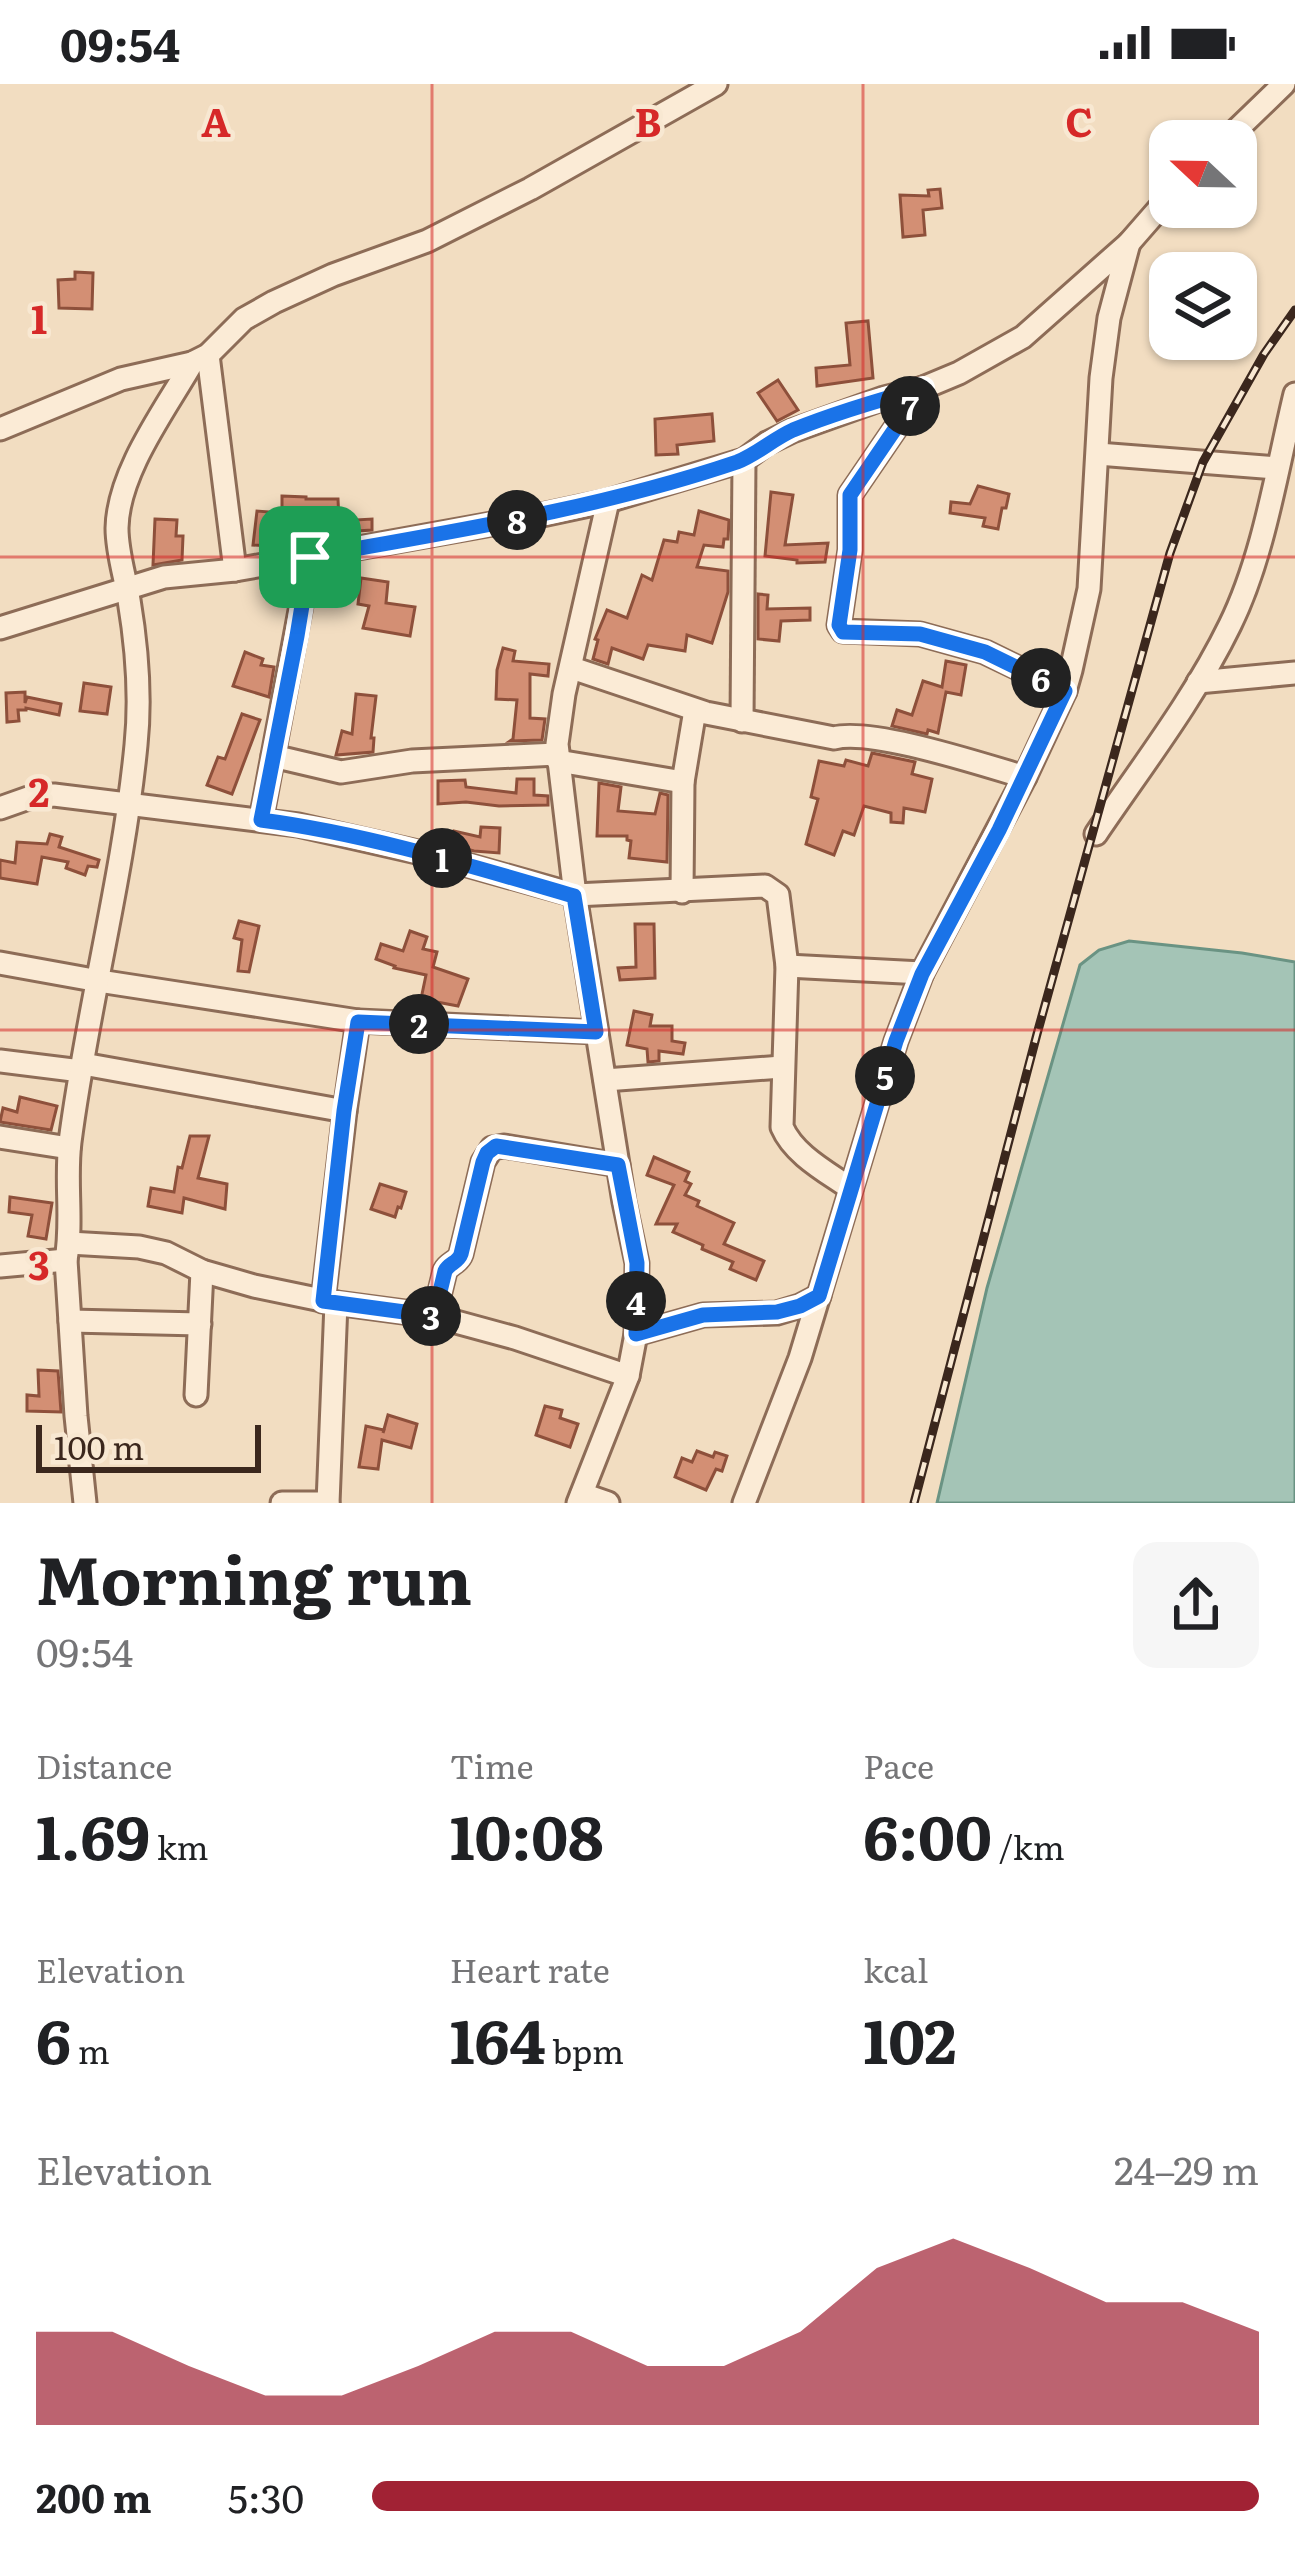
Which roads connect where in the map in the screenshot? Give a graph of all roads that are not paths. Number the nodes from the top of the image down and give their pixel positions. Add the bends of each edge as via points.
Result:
1 (716, 84) edge
2 (1284, 84) edge
3 (1247, 120) edge
4 (1149, 221) edge
5 (1130, 243) junction
6 (200, 359) junction
7 (923, 388) junction
8 (1295, 394) edge
9 (0, 428) edge
10 (1098, 454) junction
11 (744, 460) junction
12 (1277, 468) junction
13 (608, 501) junction
14 (310, 557) junction
15 (235, 570) junction
16 (128, 589) junction
17 (0, 628) edge
18 (572, 668) junction
19 (1295, 673) edge
20 (1198, 682) junction
21 (1065, 691) junction
22 (695, 710) junction
23 (742, 722) junction
24 (273, 756) junction
25 (558, 758) junction
26 (1025, 777) junction
27 (683, 782) junction
28 (128, 803) junction
29 (0, 808) edge
30 (261, 820) junction
31 (1096, 834) dead end
32 (682, 892) junction
33 (574, 896) junction
34 (0, 963) edge
35 (787, 966) junction
36 (922, 974) junction
37 (99, 981) junction
38 (358, 1022) junction
39 (596, 1032) junction
40 (0, 1061) edge
41 (82, 1067) junction
42 (782, 1067) junction
43 (605, 1080) junction
44 (344, 1111) junction
45 (0, 1137) edge
46 (69, 1148) junction
47 (618, 1165) junction
48 (851, 1190) junction
49 (67, 1252) junction
50 (0, 1266) edge
51 (202, 1271) junction
52 (819, 1296) junction
53 (329, 1302) junction
54 (434, 1316) junction
55 (70, 1322) junction
56 (200, 1324) junction
57 (636, 1334) junction
58 (628, 1376) junction
59 (196, 1395) dead end
60 (580, 1498) edge
61 (86, 1503) edge
62 (282, 1503) edge
63 (328, 1503) edge
64 (608, 1503) edge
65 (744, 1503) edge

1 - 6 street via 427,241 274,302
2 - 3 street
4 - 5 street
5 - 7 street via 1023,337
5 - 10 street via 1109,318
6 - 9 street via 121,379
6 - 15 street
6 - 16 street via 125,488 117,524
7 - 11 street via 792,431
7 - 21 street via 850,495 839,625 843,632 920,634 963,646
8 - 12 street
10 - 12 street
10 - 21 street via 1089,590
11 - 13 street
11 - 23 street
12 - 20 street via 1232,621
13 - 14 street
13 - 18 street
14 - 15 street
14 - 24 street
15 - 16 street
16 - 17 street
16 - 28 street via 139,697
18 - 22 street
18 - 25 street
19 - 20 street
20 - 31 street
21 - 26 street
22 - 23 street
22 - 27 street
23 - 26 street via 890,742
24 - 25 street via 341,772 412,761
24 - 30 street
25 - 27 street
25 - 33 street
26 - 36 street
27 - 32 street
28 - 29 street via 41,795
28 - 30 street
28 - 37 street
30 - 33 street via 436,856
32 - 33 street
32 - 35 street via 772,889
33 - 39 street
34 - 37 street
35 - 36 street
35 - 42 street
36 - 48 street
37 - 38 street
37 - 41 street
38 - 39 street
38 - 44 street
39 - 43 street
40 - 41 street
41 - 44 street
41 - 46 street
42 - 43 street
42 - 48 street via 788,1141
43 - 47 street
44 - 53 street
45 - 46 street
46 - 49 street
47 - 54 street via 492,1148
47 - 57 street via 637,1263
48 - 52 street
49 - 50 street
49 - 51 street via 139,1247
49 - 55 street
51 - 53 street
51 - 56 street
52 - 57 street via 777,1312 703,1315
52 - 65 street
53 - 54 street
53 - 63 street
54 - 58 street
55 - 56 street
55 - 61 street
56 - 59 street
57 - 58 street
58 - 60 street
60 - 64 street
62 - 63 street

